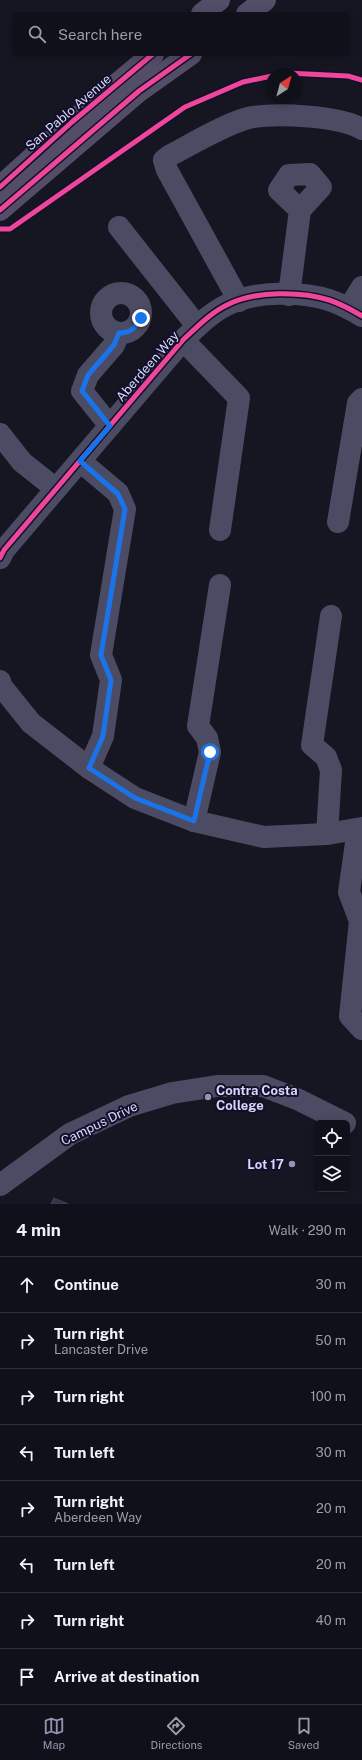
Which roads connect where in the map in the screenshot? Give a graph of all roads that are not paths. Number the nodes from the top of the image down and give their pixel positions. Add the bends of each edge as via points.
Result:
1 (219, 0) edge
2 (265, 0) edge
3 (204, 12) edge
4 (249, 12) edge
5 (151, 56) edge
6 (188, 56) edge
7 (362, 129) edge
8 (0, 187) edge
9 (0, 210) edge
10 (300, 210) dead end
11 (119, 227) dead end
12 (362, 287) edge
13 (170, 292) junction
14 (290, 295) junction
15 (239, 301) junction
16 (140, 309) junction
17 (356, 312) edge
18 (119, 333) junction
19 (190, 333) junction
20 (362, 399) edge
21 (110, 426) junction
22 (0, 434) edge
23 (80, 461) junction
24 (56, 489) junction
25 (338, 522) dead end
26 (220, 530) dead end
27 (0, 558) edge
28 (220, 585) dead end
29 (331, 616) dead end
30 (0, 681) edge
31 (89, 768) junction
32 (194, 821) junction
33 (360, 828) edge
34 (327, 834) junction
35 (362, 1029) edge
36 (340, 1120) edge
37 (350, 1125) edge
38 (362, 1132) edge
39 (0, 1185) edge

1 - 3 main road
2 - 4 main road
5 - 8 main road, San Pablo Avenue
6 - 9 main road via 139,91
7 - 15 street via 355,125 314,116 252,117 202,139 164,160 167,170
10 - 14 street
11 - 13 street
12 - 17 street
13 - 16 street
13 - 19 street
14 - 15 street, Aberdeen Way via 261,295
14 - 17 street, Aberdeen Way via 317,297
15 - 19 street, Aberdeen Way via 229,304
16 - 18 street via 141,318 138,324 132,330
16 - 18 street via 133,297 125,294 111,296 105,302 102,309 105,324
18 - 21 street via 114,345 88,375 82,391
19 - 21 street, Aberdeen Way
19 - 26 street via 239,398
20 - 25 street via 358,404
21 - 23 street, Aberdeen Way
22 - 24 street via 22,462
23 - 24 street, Aberdeen Way
23 - 31 street via 118,494 125,509 101,655 111,680 103,736
24 - 27 street, Aberdeen Way
28 - 32 street via 198,726 207,738 210,752
29 - 34 street via 312,745 326,757 331,770
30 - 31 street via 31,723
31 - 32 street via 135,798
32 - 34 street via 264,837
33 - 34 street
33 - 35 street via 349,892 360,921 350,1016
36 - 39 street, Campus Drive via 263,1086 217,1086 172,1093 128,1106 70,1134
37 - 38 street, Campus Drive

